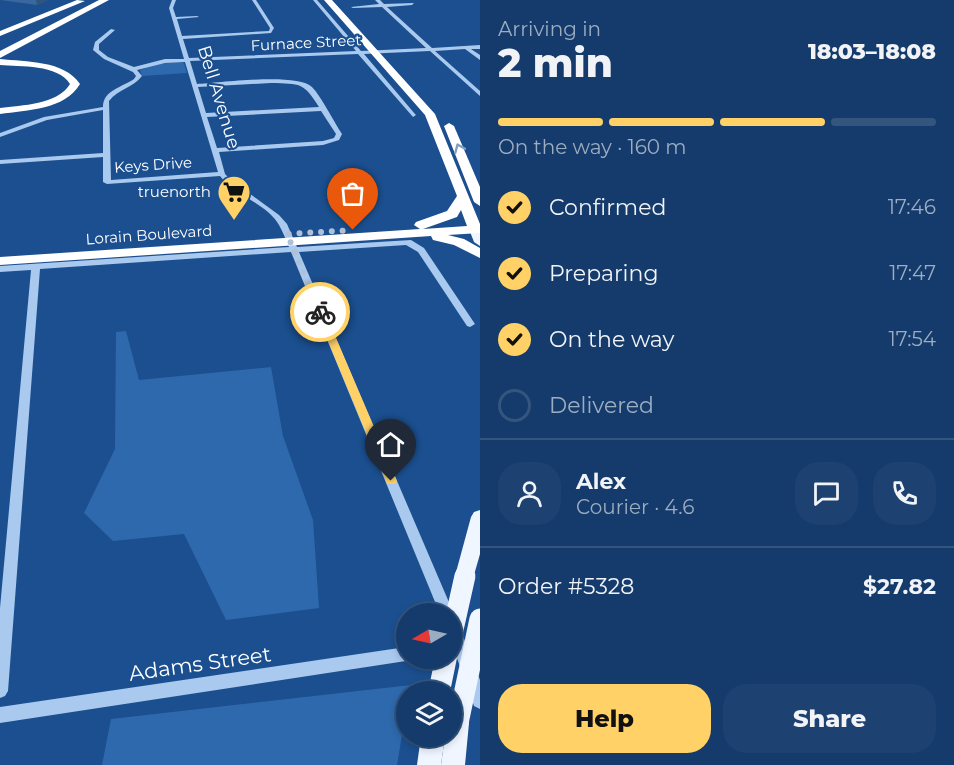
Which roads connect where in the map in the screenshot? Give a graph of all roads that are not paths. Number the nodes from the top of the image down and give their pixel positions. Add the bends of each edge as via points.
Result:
1 (82, 0) edge
2 (89, 0) edge
3 (105, 0) edge
4 (174, 0) edge
5 (254, 0) edge
6 (315, 0) edge
7 (328, 0) edge
8 (337, 0) edge
9 (377, 0) edge
10 (412, 4) dead end
11 (383, 6) junction
12 (353, 7) dead end
13 (197, 17) dead end
14 (174, 18) junction
15 (113, 30) dead end
16 (43, 33) junction
17 (0, 34) edge
18 (180, 38) junction
19 (0, 45) edge
20 (480, 47) edge
21 (467, 48) junction
22 (430, 49) junction
23 (359, 52) junction
24 (380, 52) junction
25 (0, 55) edge
26 (480, 58) edge
27 (187, 60) junction
28 (0, 62) edge
29 (134, 69) junction
30 (195, 86) junction
31 (480, 94) edge
32 (0, 108) edge
33 (105, 108) junction
34 (323, 109) junction
35 (413, 115) dead end
36 (204, 116) junction
37 (0, 135) edge
38 (215, 150) junction
39 (107, 155) junction
40 (0, 162) edge
41 (222, 174) junction
42 (463, 196) junction
43 (480, 202) edge
44 (477, 228) edge
45 (415, 229) junction
46 (291, 242) junction
47 (0, 252) edge
48 (480, 254) edge
49 (0, 261) edge
50 (36, 267) junction
51 (0, 269) edge
52 (470, 324) dead end
53 (480, 517) edge
54 (442, 603) edge
55 (460, 603) edge
56 (480, 619) edge
57 (480, 643) edge
58 (462, 645) edge
59 (396, 656) edge
60 (462, 666) edge
61 (0, 691) edge
62 (480, 701) edge
63 (0, 715) edge
64 (431, 747) edge
65 (429, 765) edge
66 (453, 765) edge

1 - 17 highway
2 - 19 highway
3 - 16 highway
4 - 14 street, Bell Avenue
5 - 18 street via 272,28 271,33
6 - 23 street
7 - 24 highway
8 - 24 highway
9 - 11 street
10 - 11 street
11 - 12 street
11 - 22 street
13 - 14 street
14 - 18 street, Bell Avenue
15 - 29 street via 97,43 96,50 106,59
16 - 25 highway
16 - 28 highway
18 - 27 street, Bell Avenue
20 - 21 street, Furnace Street
21 - 22 street, Furnace Street
21 - 26 street
22 - 24 street, Furnace Street
22 - 31 street
23 - 24 street, Furnace Street
23 - 27 street, Furnace Street
23 - 35 street
24 - 42 highway via 430,114
43 -> 24 highway via 442,113
27 - 29 street, Furnace Street
27 - 30 street, Bell Avenue
28 - 32 highway via 67,73 74,79 74,88 48,102
29 - 33 street via 137,80 109,96
30 - 34 street via 299,82 309,87
30 - 36 street, Bell Avenue
33 - 37 street via 46,118
33 - 39 street, Keys Drive
34 - 36 street
34 - 38 street via 339,134 333,141
36 - 38 street, Bell Avenue
38 - 41 street, Bell Avenue
39 - 40 street
39 - 41 street, Keys Drive via 107,182
41 - 46 street, Bell Avenue via 237,190 275,213
42 - 44 highway
42 - 45 highway via 452,214
44 - 45 highway, Lorain Boulevard
45 - 46 highway, Lorain Boulevard
45 - 48 highway via 452,240
46 - 47 highway, Lorain Boulevard
46 - 49 highway, Lorain Boulevard
46 - 50 street, Lorain Boulevard
46 - 52 street, Lorain Boulevard via 403,242 421,250
46 - 54 street, Bell Avenue
50 - 51 street, Lorain Boulevard
50 - 61 street
53 - 55 main road, bridge
56 - 66 main road, bridge
57 - 58 street
59 - 63 street, Adams Street
60 - 62 street
64 - 65 main road

